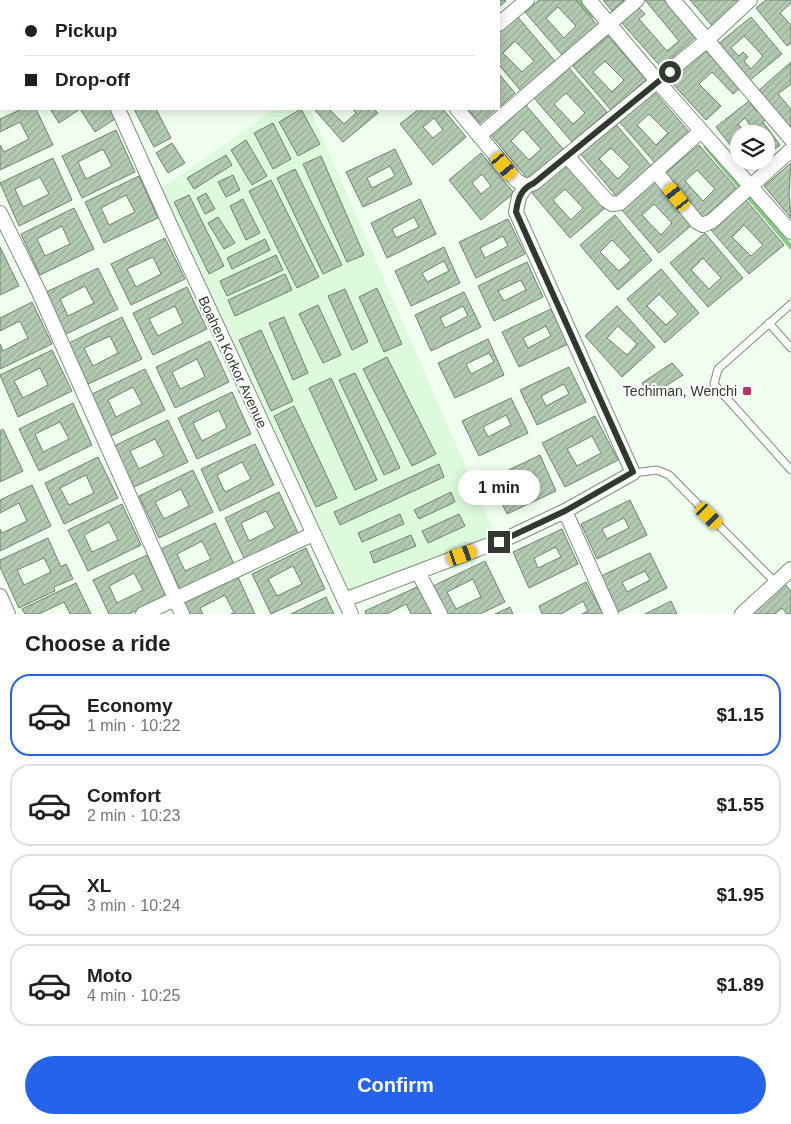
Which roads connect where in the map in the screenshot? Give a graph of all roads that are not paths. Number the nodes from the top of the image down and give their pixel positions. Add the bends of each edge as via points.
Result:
1 (528, 0) edge
2 (589, 0) edge
3 (637, 0) edge
4 (673, 0) edge
5 (750, 0) edge
6 (500, 23) edge
7 (610, 25) junction
8 (706, 41) junction
9 (658, 82) junction
10 (118, 110) edge
11 (457, 110) edge
12 (701, 131) junction
13 (479, 136) junction
14 (791, 139) edge
15 (791, 150) edge
16 (567, 156) junction
17 (656, 172) junction
18 (750, 185) junction
19 (526, 186) junction
20 (0, 213) edge
21 (791, 232) edge
22 (791, 304) edge
23 (769, 323) junction
24 (791, 348) edge
25 (791, 470) edge
26 (633, 472) junction
27 (565, 511) junction
28 (313, 534) junction
29 (791, 569) edge
30 (418, 572) junction
31 (776, 583) junction
32 (0, 596) edge
33 (175, 598) junction
34 (344, 600) junction
35 (8, 614) edge
36 (143, 614) edge
37 (182, 614) edge
38 (351, 614) edge
39 (440, 614) edge
40 (611, 614) edge
41 (742, 614) edge

1 - 6 street
2 - 7 street
3 - 7 street
4 - 8 street
5 - 8 street
7 - 9 street
7 - 13 street
8 - 9 street
8 - 14 street
9 - 12 street
9 - 16 street
10 - 28 street, Boahen Korkor Avenue
11 - 13 street
12 - 17 street
12 - 18 street
13 - 19 street via 517,181
15 - 18 street
16 - 17 street via 612,204 620,203
16 - 19 street
17 - 18 street via 703,225
18 - 21 street
19 - 26 street via 518,197 516,212
20 - 33 street via 38,290
22 - 23 lane
23 - 24 lane
23 - 25 lane via 718,368 714,384
26 - 27 street
26 - 31 lane via 657,470 669,475
27 - 30 street via 510,537
27 - 40 street
28 - 33 street
28 - 34 street, Boahen Korkor Avenue
29 - 31 street
30 - 34 street
30 - 39 street
31 - 41 street
32 - 35 street
33 - 36 street
33 - 37 street
34 - 38 street, Boahen Korkor Avenue

